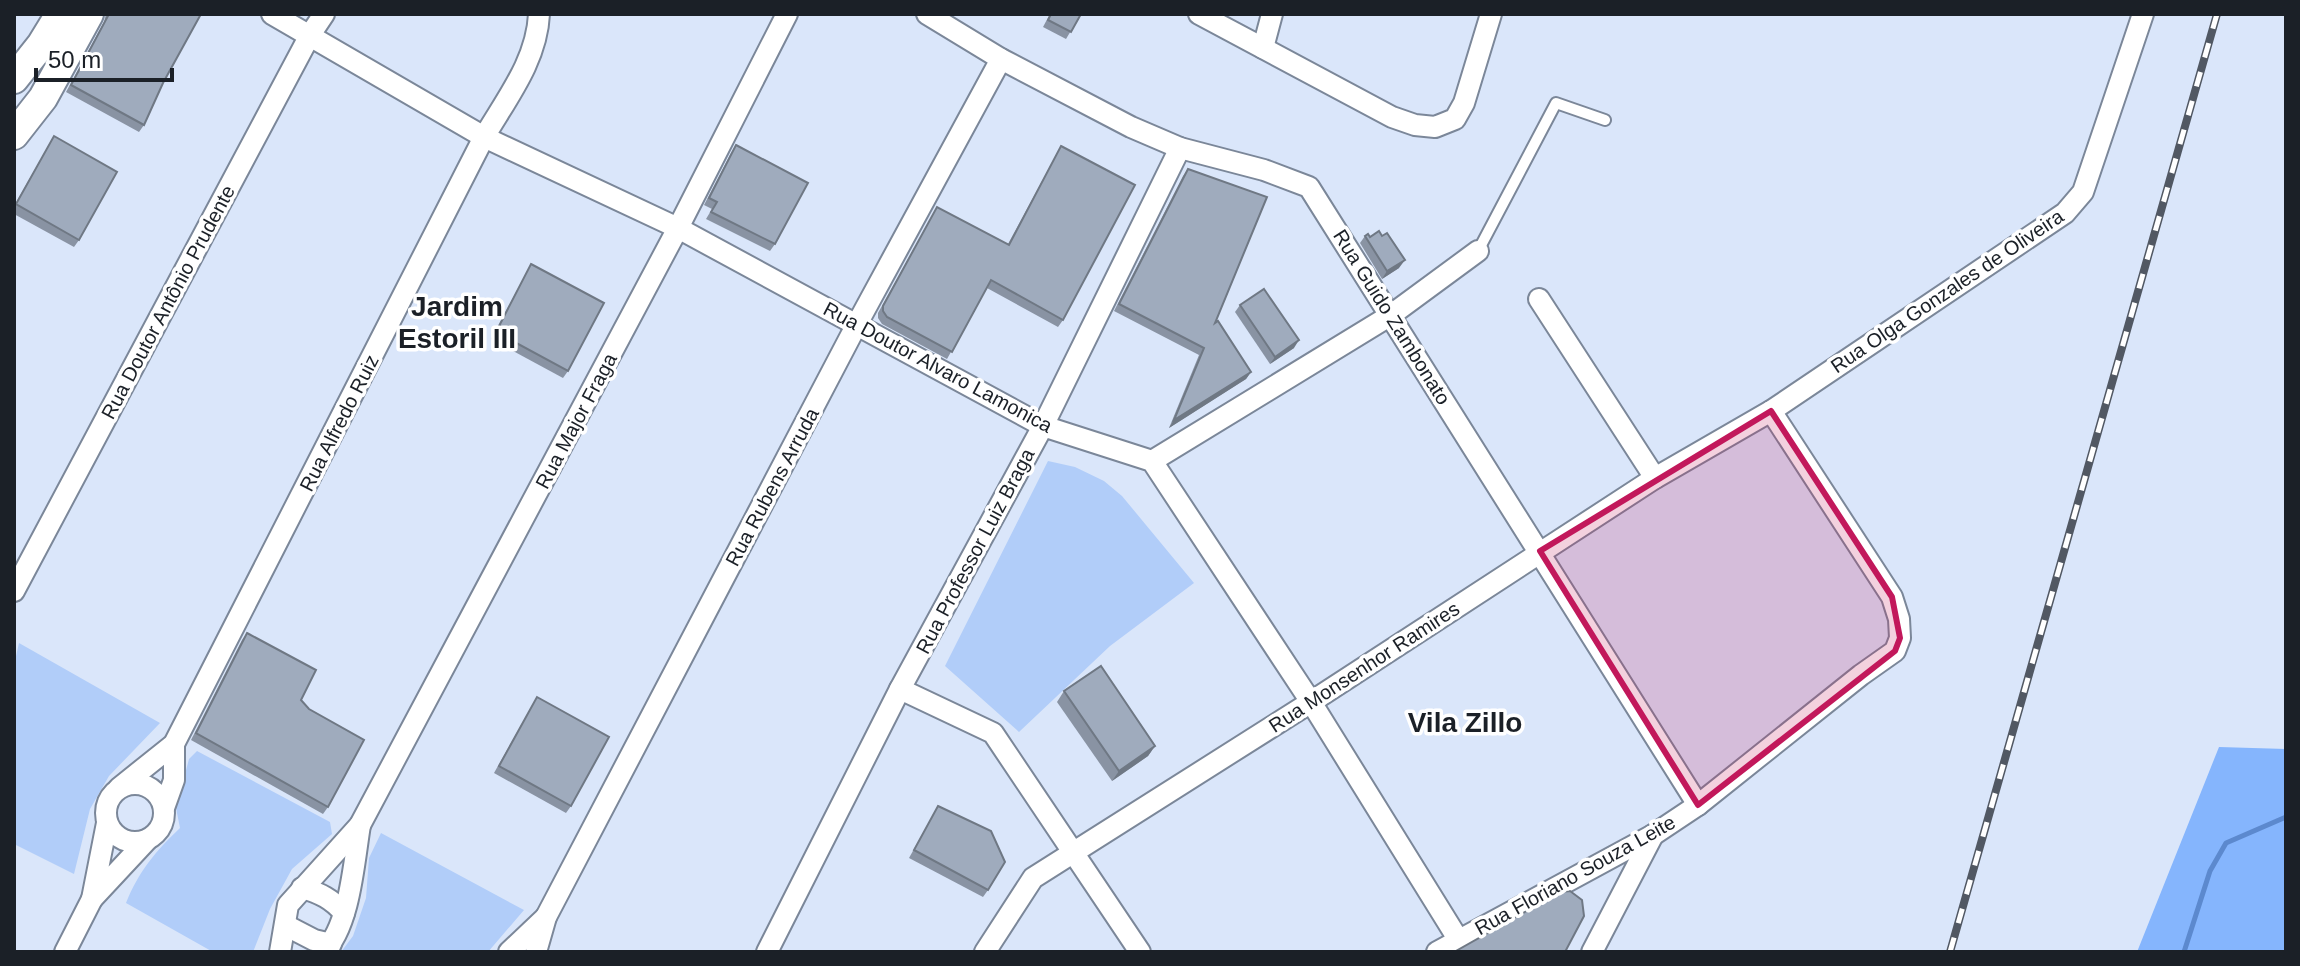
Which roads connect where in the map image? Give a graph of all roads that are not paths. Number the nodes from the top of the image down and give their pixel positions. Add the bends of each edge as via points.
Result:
1 (60, 14) edge
2 (89, 14) edge
3 (272, 14) edge
4 (324, 14) edge
5 (539, 14) edge
6 (787, 14) edge
7 (927, 14) edge
8 (1199, 14) edge
9 (1272, 14) edge
10 (1491, 14) edge
11 (2143, 14) edge
12 (310, 35) junction
13 (1263, 48) junction
14 (1001, 59) junction
15 (14, 79) edge
16 (1605, 120) dead end
17 (14, 135) edge
18 (484, 137) junction
19 (1180, 148) junction
20 (678, 228) junction
21 (1478, 251) joint
22 (1539, 299) dead end
23 (1391, 315) junction
24 (857, 324) junction
25 (1771, 411) junction
26 (1043, 426) junction
27 (1152, 461) junction
28 (1655, 478) junction
29 (1540, 551) junction
30 (14, 591) edge
31 (900, 689) junction
32 (1311, 702) junction
33 (174, 744) junction
34 (119, 788) junction
35 (1698, 805) junction
36 (164, 808) junction
37 (107, 823) junction
38 (360, 825) junction
39 (1653, 835) junction
40 (147, 840) junction
41 (1075, 853) junction
42 (302, 888) junction
43 (92, 899) junction
44 (344, 913) junction
45 (546, 917) junction
46 (285, 925) junction
47 (1458, 939) junction
48 (327, 948) edge
49 (65, 952) edge
50 (280, 952) edge
51 (509, 952) edge
52 (536, 952) edge
53 (767, 952) edge
54 (985, 952) edge
55 (1140, 952) edge
56 (1437, 952) edge
57 (1592, 952) edge

1 - 15 street
2 - 17 street via 43,98
3 - 12 street, Rua Doutor Alvaro Lamonica
4 - 12 street, Rua Doutor Antônio Prudente
5 - 18 street, Rua Alfredo Ruiz via 526,66
6 - 20 street, Rua Major Fraga
7 - 14 street, Rua Guido Zambonato
8 - 13 street
9 - 13 street
10 - 13 street via 1464,103 1455,119 1435,127 1392,117
11 - 25 street, Rua Olga Gonzales de Oliveira via 2083,192 2065,213
12 - 18 street, Rua Doutor Alvaro Lamonica
12 - 30 street, Rua Doutor Antônio Prudente
14 - 19 street, Rua Guido Zambonato
14 - 24 street, Rua Rubens Arruda
16 - 21 lane via 1556,103
18 - 20 street, Rua Doutor Alvaro Lamonica
18 - 33 street, Rua Alfredo Ruiz
19 - 23 street, Rua Guido Zambonato via 1309,187
19 - 26 street, Rua Professor Luiz Braga
20 - 24 street, Rua Doutor Alvaro Lamonica
20 - 38 street, Rua Major Fraga
21 - 23 street
22 - 28 street
23 - 27 street
23 - 29 street, Rua Guido Zambonato
24 - 26 street, Rua Doutor Alvaro Lamonica
24 - 45 street, Rua Rubens Arruda
25 - 28 street, Rua Monsenhor Ramires
25 - 35 street, Rua Floriano Souza Leite via 1892,597 1900,638 1895,651
26 - 27 street, Rua Doutor Alvaro Lamonica
26 - 31 street, Rua Professor Luiz Braga
27 - 32 street
28 - 29 street, Rua Monsenhor Ramires
29 - 32 street, Rua Monsenhor Ramires
29 - 35 street, Rua Guido Zambonato
31 - 41 street via 993,733
31 - 53 street, Rua Professor Luiz Braga
32 - 41 street, Rua Monsenhor Ramires
32 - 47 street
33 - 34 street, Rua Alfredo Ruiz
33 - 36 street, Rua Alfredo Ruiz via 174,780
34 - 36 street via 147,786
34 - 37 street, Rua Alfredo Ruiz via 107,803
35 - 39 street, Rua Floriano Souza Leite
36 - 40 street, Rua Alfredo Ruiz via 161,827
37 - 40 street via 119,838
37 - 43 street, Rua Alfredo Ruiz
38 - 42 street, Rua Major Fraga
38 - 44 street, Rua Major Fraga
39 - 47 street, Rua Floriano Souza Leite
39 - 57 street
40 - 43 street, Rua Alfredo Ruiz
41 - 54 street, Rua Monsenhor Ramires via 1033,878
41 - 55 street
42 - 44 street via 334,901
42 - 46 street, Rua Major Fraga via 288,905
43 - 49 street, Rua Alfredo Ruiz
44 - 48 street, Rua Major Fraga
45 - 51 street, Rua Rubens Arruda
45 - 52 street, Rua Rubens Arruda
46 - 48 street, Rua Major Fraga
46 - 50 street, Rua Major Fraga
47 - 56 street, Rua Floriano Souza Leite

